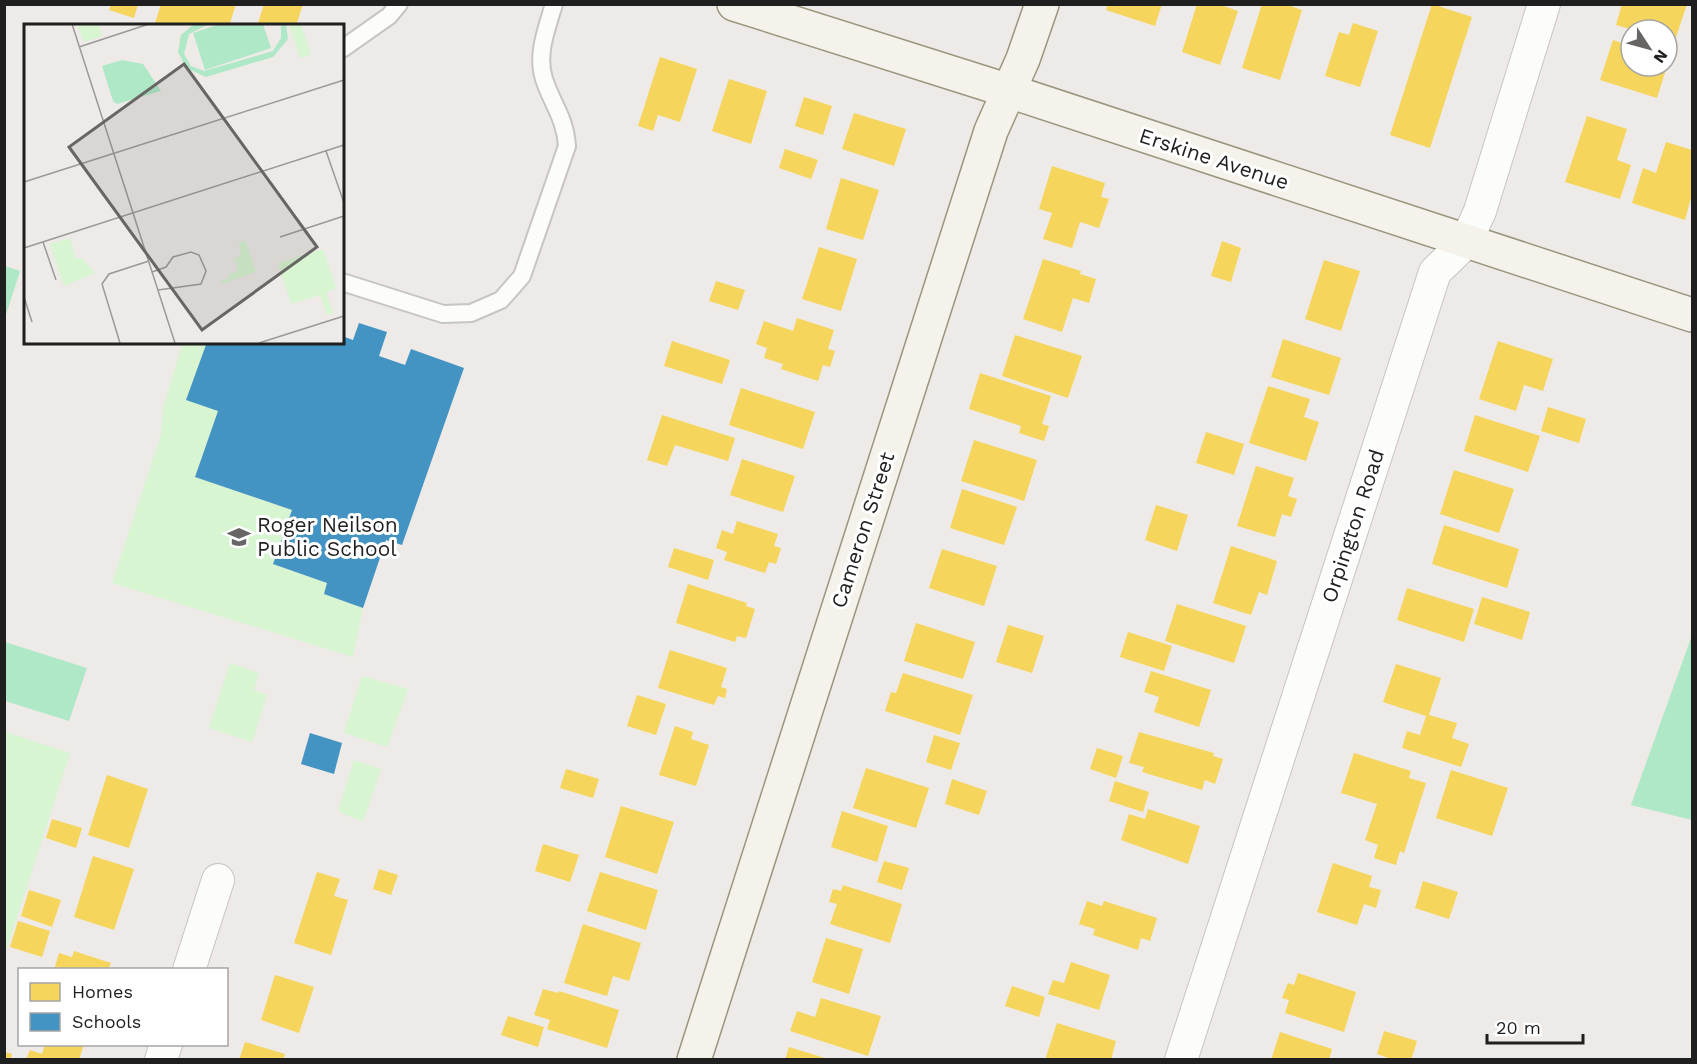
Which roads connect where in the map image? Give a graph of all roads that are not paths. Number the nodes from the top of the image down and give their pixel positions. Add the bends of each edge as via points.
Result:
1 (399, 4) edge
2 (554, 4) edge
3 (734, 4) edge
4 (1042, 4) edge
5 (1544, 4) edge
6 (344, 48) edge
7 (1009, 91) junction
8 (1466, 242) junction
9 (344, 283) edge
10 (1692, 315) edge
11 (218, 880) dead end
12 (189, 968) edge
13 (694, 1059) edge
14 (1181, 1059) edge

1 - 6 lane via 389,16
2 - 9 lane via 541,62 544,80 566,127 567,146 522,276 501,300 471,313 443,314
3 - 7 street, Erskine Avenue
4 - 7 street, Cameron Street
5 - 8 street, Orpington Road via 1480,210
7 - 8 street, Erskine Avenue
7 - 13 street, Cameron Street via 991,131
8 - 10 street, Erskine Avenue
8 - 14 street, Orpington Road via 1435,272
11 - 12 street

